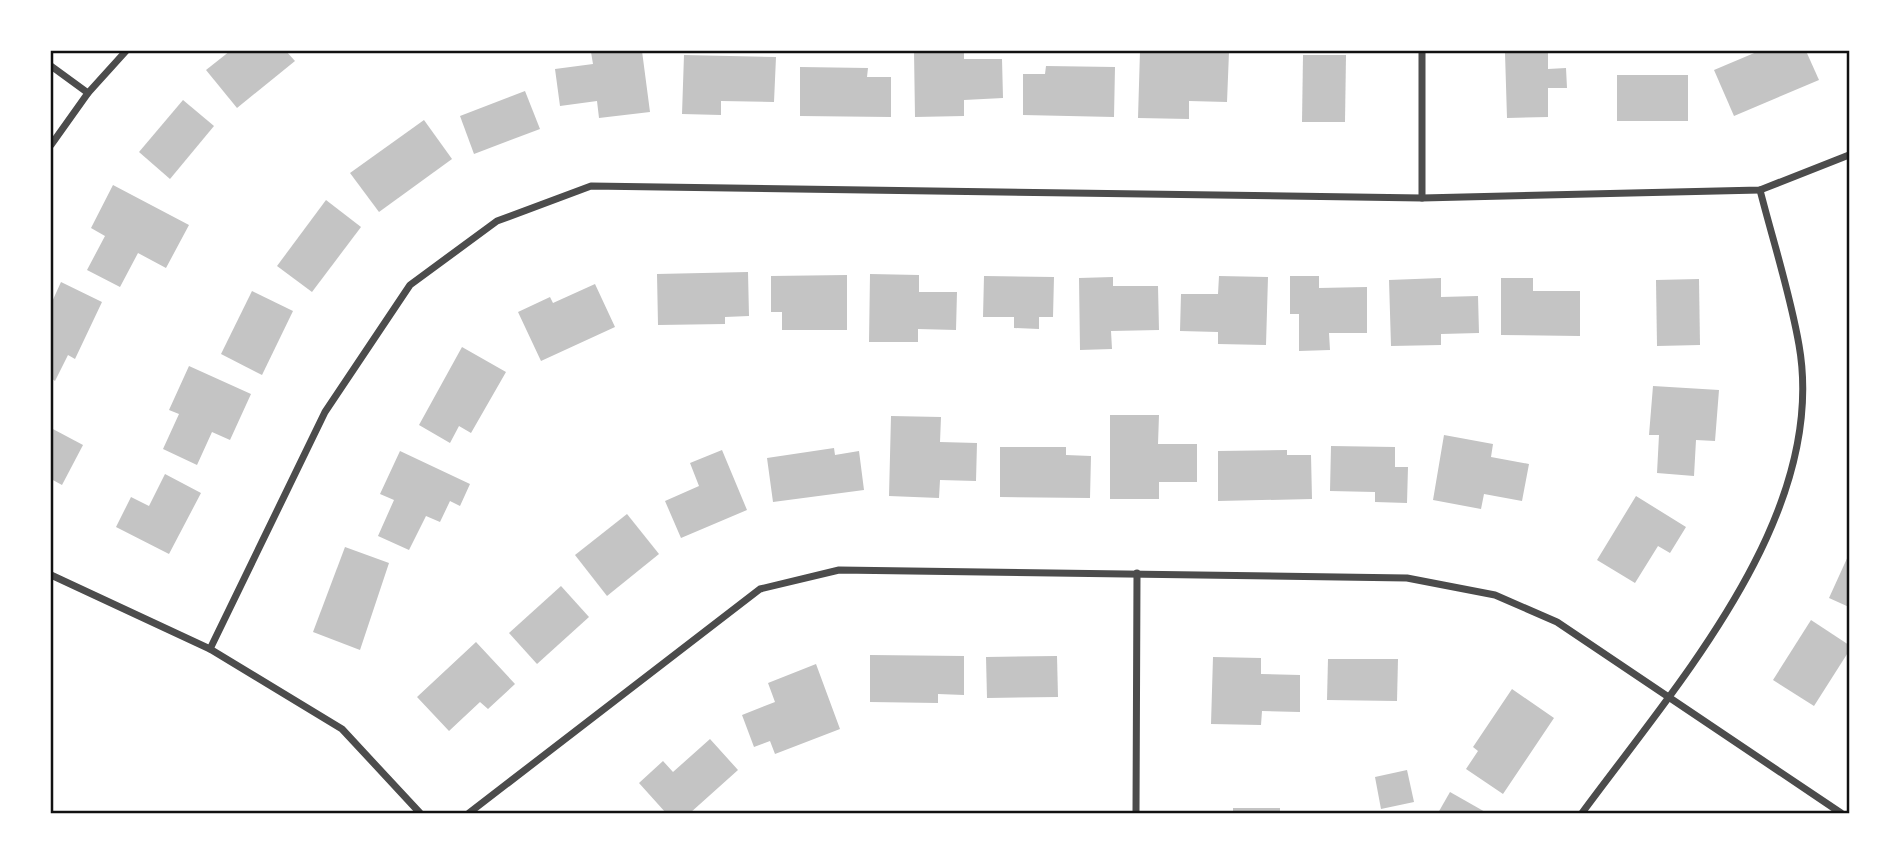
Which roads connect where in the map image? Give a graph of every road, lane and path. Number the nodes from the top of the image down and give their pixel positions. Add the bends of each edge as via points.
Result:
1 (126, 51) edge
2 (1423, 51) edge
3 (51, 66) edge
4 (88, 93) junction
5 (51, 145) edge
6 (1849, 155) edge
7 (1759, 190) junction
8 (1422, 198) junction
9 (1138, 573) junction
10 (51, 575) edge
11 (210, 649) junction
12 (1667, 698) junction
13 (420, 813) edge
14 (469, 813) edge
15 (1136, 813) edge
16 (1582, 813) edge
17 (1841, 813) edge

1 - 4 street
2 - 8 street
3 - 4 street
4 - 5 street
6 - 7 street
7 - 8 street
7 - 12 street via 1800,346 1802,422 1786,495 1754,566
8 - 11 street via 592,186 497,221 410,285 379,331 325,412
9 - 12 street via 1407,578 1495,595 1557,622
9 - 14 street via 839,570 760,589
9 - 15 street
10 - 11 street
11 - 13 street via 342,729
12 - 16 street
12 - 17 street

